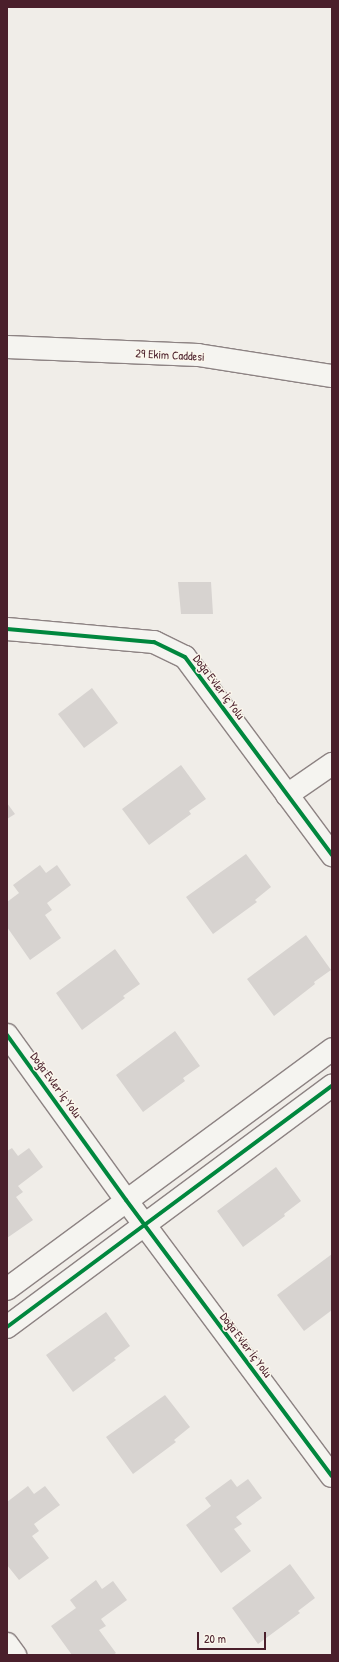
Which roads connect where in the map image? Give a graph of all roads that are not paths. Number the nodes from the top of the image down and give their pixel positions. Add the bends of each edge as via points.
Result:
1 (7, 347) edge
2 (332, 376) edge
3 (7, 629) edge
4 (332, 764) edge
5 (288, 795) junction
6 (332, 855) edge
7 (7, 1035) edge
8 (332, 1049) edge
9 (332, 1086) edge
10 (126, 1200) junction
11 (144, 1225) junction
12 (7, 1289) edge
13 (7, 1327) edge
14 (332, 1476) edge
15 (7, 1644) edge
16 (15, 1655) edge

1 - 2 street, 29 Ekim Caddesi via 198,355
3 - 5 street, Doğa Evler İç Yolu via 154,642 185,657
4 - 5 street
5 - 6 street, Doğa Evler İç Yolu
7 - 10 street, Doğa Evler İç Yolu
8 - 10 street
9 - 11 street
10 - 11 street, Doğa Evler İç Yolu
10 - 12 street
11 - 13 street
11 - 14 street, Doğa Evler İç Yolu
15 - 16 street

